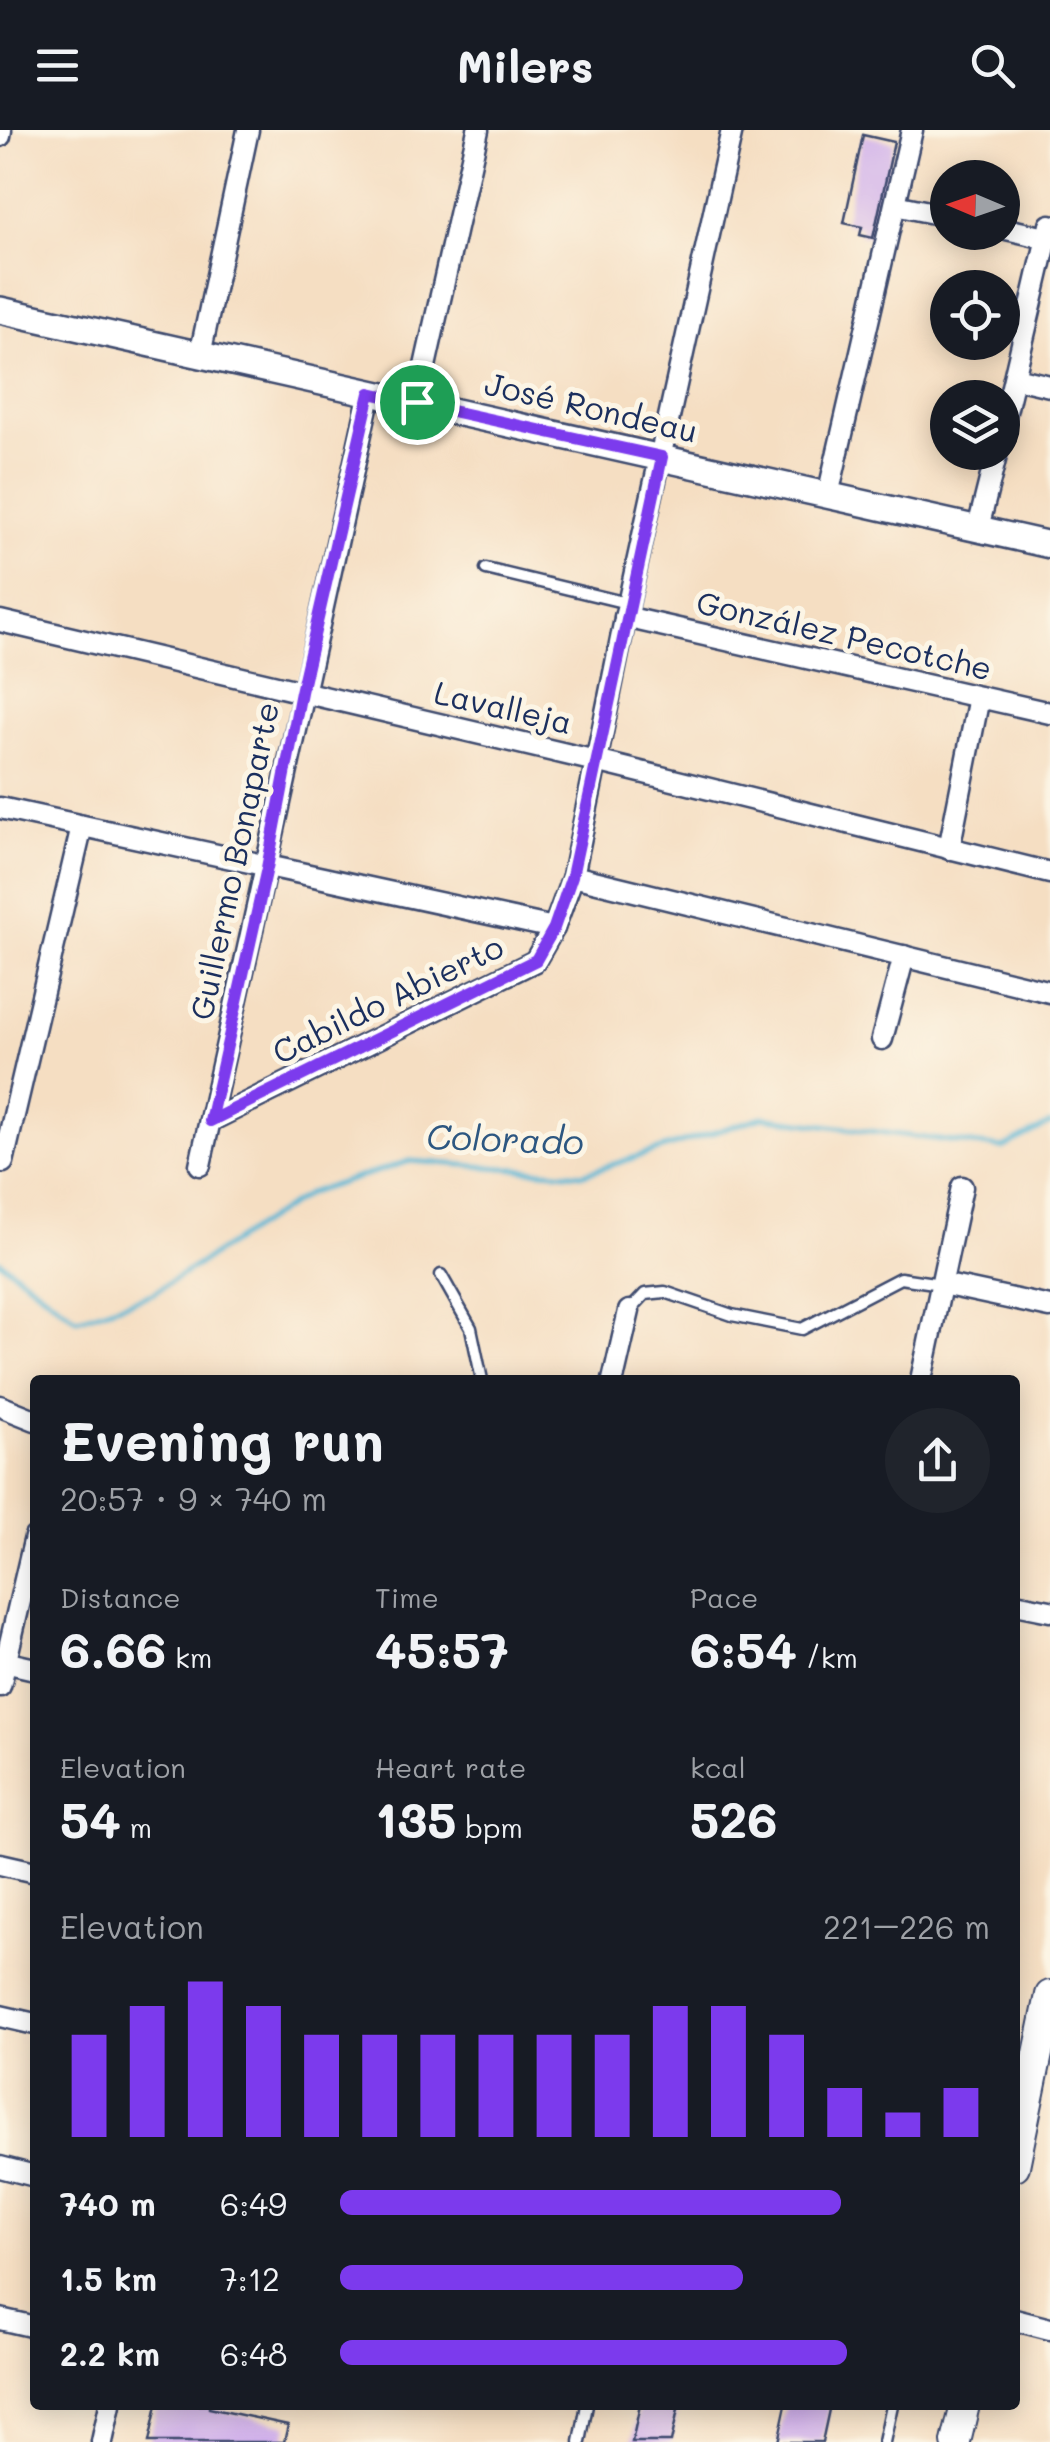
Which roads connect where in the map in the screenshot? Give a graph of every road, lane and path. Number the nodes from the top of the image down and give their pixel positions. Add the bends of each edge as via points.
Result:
1 (248, 130) edge
2 (478, 130) edge
3 (732, 130) edge
4 (912, 130) edge
5 (895, 204) junction
6 (930, 212) edge
7 (1020, 230) edge
8 (1049, 234) edge
9 (0, 310) edge
10 (200, 355) junction
11 (1015, 378) joint
12 (1050, 386) edge
13 (370, 393) junction
14 (417, 402) junction
15 (662, 457) junction
16 (992, 470) edge
17 (828, 495) junction
18 (978, 528) junction
19 (1050, 545) edge
20 (486, 569) dead end
21 (627, 610) junction
22 (0, 622) edge
23 (301, 692) junction
24 (979, 697) junction
25 (1050, 713) edge
26 (596, 761) junction
27 (0, 808) edge
28 (82, 826) junction
29 (949, 849) junction
30 (267, 868) junction
31 (1050, 873) edge
32 (572, 876) junction
33 (554, 928) junction
34 (904, 956) junction
35 (1050, 992) edge
36 (882, 1039) dead end
37 (210, 1121) junction
38 (3, 1162) dead end
39 (200, 1165) dead end
40 (962, 1187) dead end
41 (441, 1276) dead end
42 (942, 1284) junction
43 (1050, 1306) edge
44 (629, 1311) joint
45 (481, 1375) edge
46 (614, 1375) edge
47 (923, 1375) edge
48 (0, 1406) edge
49 (30, 1418) edge
50 (30, 1557) edge
51 (1020, 1605) edge
52 (1050, 1611) edge
53 (3, 1662) edge
54 (30, 1668) edge
55 (0, 1686) edge
56 (0, 1864) edge
57 (30, 1871) edge
58 (1050, 1995) edge
59 (0, 2016) edge
60 (30, 2023) edge
61 (1026, 2062) edge
62 (1020, 2119) edge
63 (0, 2168) edge
64 (30, 2175) edge
65 (0, 2319) edge
66 (1020, 2321) edge
67 (30, 2326) edge
68 (1050, 2329) edge
69 (109, 2410) edge
70 (586, 2410) edge
71 (891, 2410) edge
72 (963, 2410) edge
73 (102, 2442) edge
74 (580, 2442) edge
75 (884, 2442) edge
76 (956, 2442) edge

1 - 10 street
2 - 14 street
3 - 15 street
4 - 5 street
5 - 6 street
5 - 17 street
7 - 8 street
8 - 11 street
9 - 10 street, José Rondeau
10 - 13 street, José Rondeau
11 - 12 street
13 - 14 street, José Rondeau
13 - 23 street, Guillermo Bonaparte
14 - 15 street, José Rondeau
15 - 17 street, José Rondeau
15 - 21 street
16 - 18 street
17 - 18 street, José Rondeau
18 - 19 street, José Rondeau
20 - 21 lane
21 - 24 street, González Pecotche
21 - 26 street
22 - 23 street, Lavalleja
23 - 26 street, Lavalleja
23 - 30 street, Guillermo Bonaparte
24 - 25 street, González Pecotche
24 - 29 street
26 - 29 street, Lavalleja
26 - 32 street
27 - 28 street, Cabildo Abierto
28 - 30 street, Cabildo Abierto
28 - 38 street
29 - 31 street, Lavalleja
30 - 33 street, Cabildo Abierto
30 - 37 street, Guillermo Bonaparte
32 - 33 street
32 - 34 street
33 - 37 street, Cabildo Abierto via 536,960
34 - 35 street
34 - 36 street
37 - 39 street, Guillermo Bonaparte
40 - 42 street
41 - 45 lane via 472,1328
42 - 43 street
42 - 44 lane via 900,1278 802,1328 732,1315 665,1292 644,1294
42 - 47 street
44 - 46 street
48 - 49 street
50 - 53 street
51 - 52 street
53 - 54 street
53 - 55 street
56 - 57 street
58 - 61 main road
59 - 60 street
61 - 62 main road
63 - 64 street
65 - 67 street
66 - 68 street
69 - 73 street
70 - 74 lane
71 - 75 lane
72 - 76 main road

